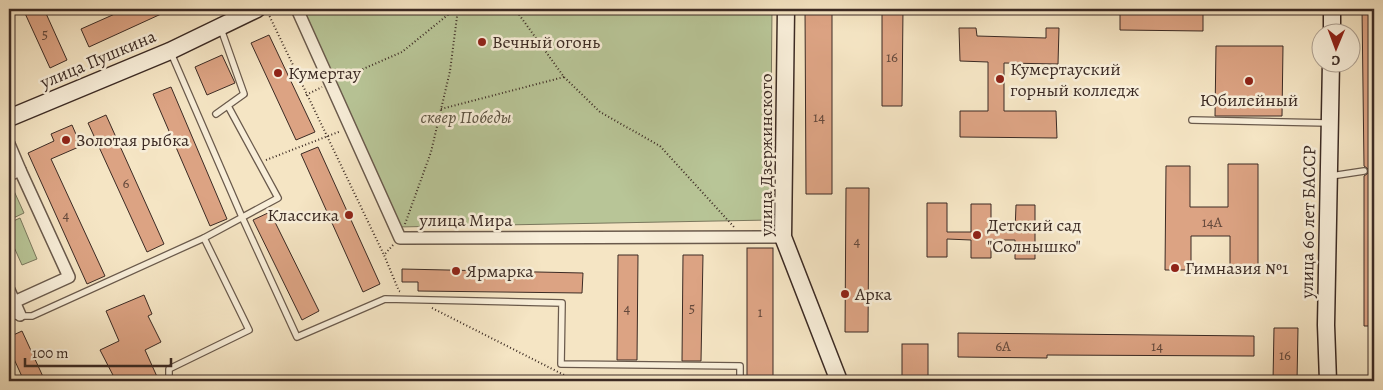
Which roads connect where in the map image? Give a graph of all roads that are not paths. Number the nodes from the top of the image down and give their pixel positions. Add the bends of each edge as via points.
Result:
1 (256, 9) edge
2 (296, 9) edge
3 (786, 9) edge
4 (1332, 9) edge
5 (1332, 22) edge
6 (221, 27) junction
7 (170, 51) junction
8 (1331, 72) edge
9 (228, 106) junction
10 (216, 114) dead end
11 (9, 118) edge
12 (1192, 120) dead end
13 (1330, 123) junction
14 (9, 144) edge
15 (20, 170) junction
16 (1364, 171) dead end
17 (9, 175) edge
18 (1329, 176) junction
19 (242, 217) junction
20 (783, 237) junction
21 (204, 238) junction
22 (9, 290) edge
23 (14, 302) junction
24 (14, 316) edge
25 (169, 381) edge
26 (740, 381) edge
27 (838, 381) edge
28 (1328, 381) edge

1 - 6 main road, улица Пушкина
2 - 20 street, улица Мира via 400,238
3 - 20 main road, улица Дзержинского
4 - 5 main road
6 - 7 main road, улица Пушкина
6 - 9 lane via 244,94
7 - 11 main road, улица Пушкина
7 - 19 lane
8 - 13 main road, улица 60 лет БАССР
9 - 10 lane
9 - 19 lane via 278,198
12 - 13 lane
13 - 18 main road, улица 60 лет БАССР
14 - 15 street
15 - 17 street
15 - 23 street via 69,277
16 - 18 lane
18 - 28 main road, улица 60 лет БАССР
19 - 21 lane
19 - 26 lane via 297,337 385,300 562,303 562,364 740,366
20 - 27 main road, улица Дзержинского
21 - 24 lane via 32,316
21 - 25 lane via 250,330 169,369
22 - 23 street
23 - 24 street

